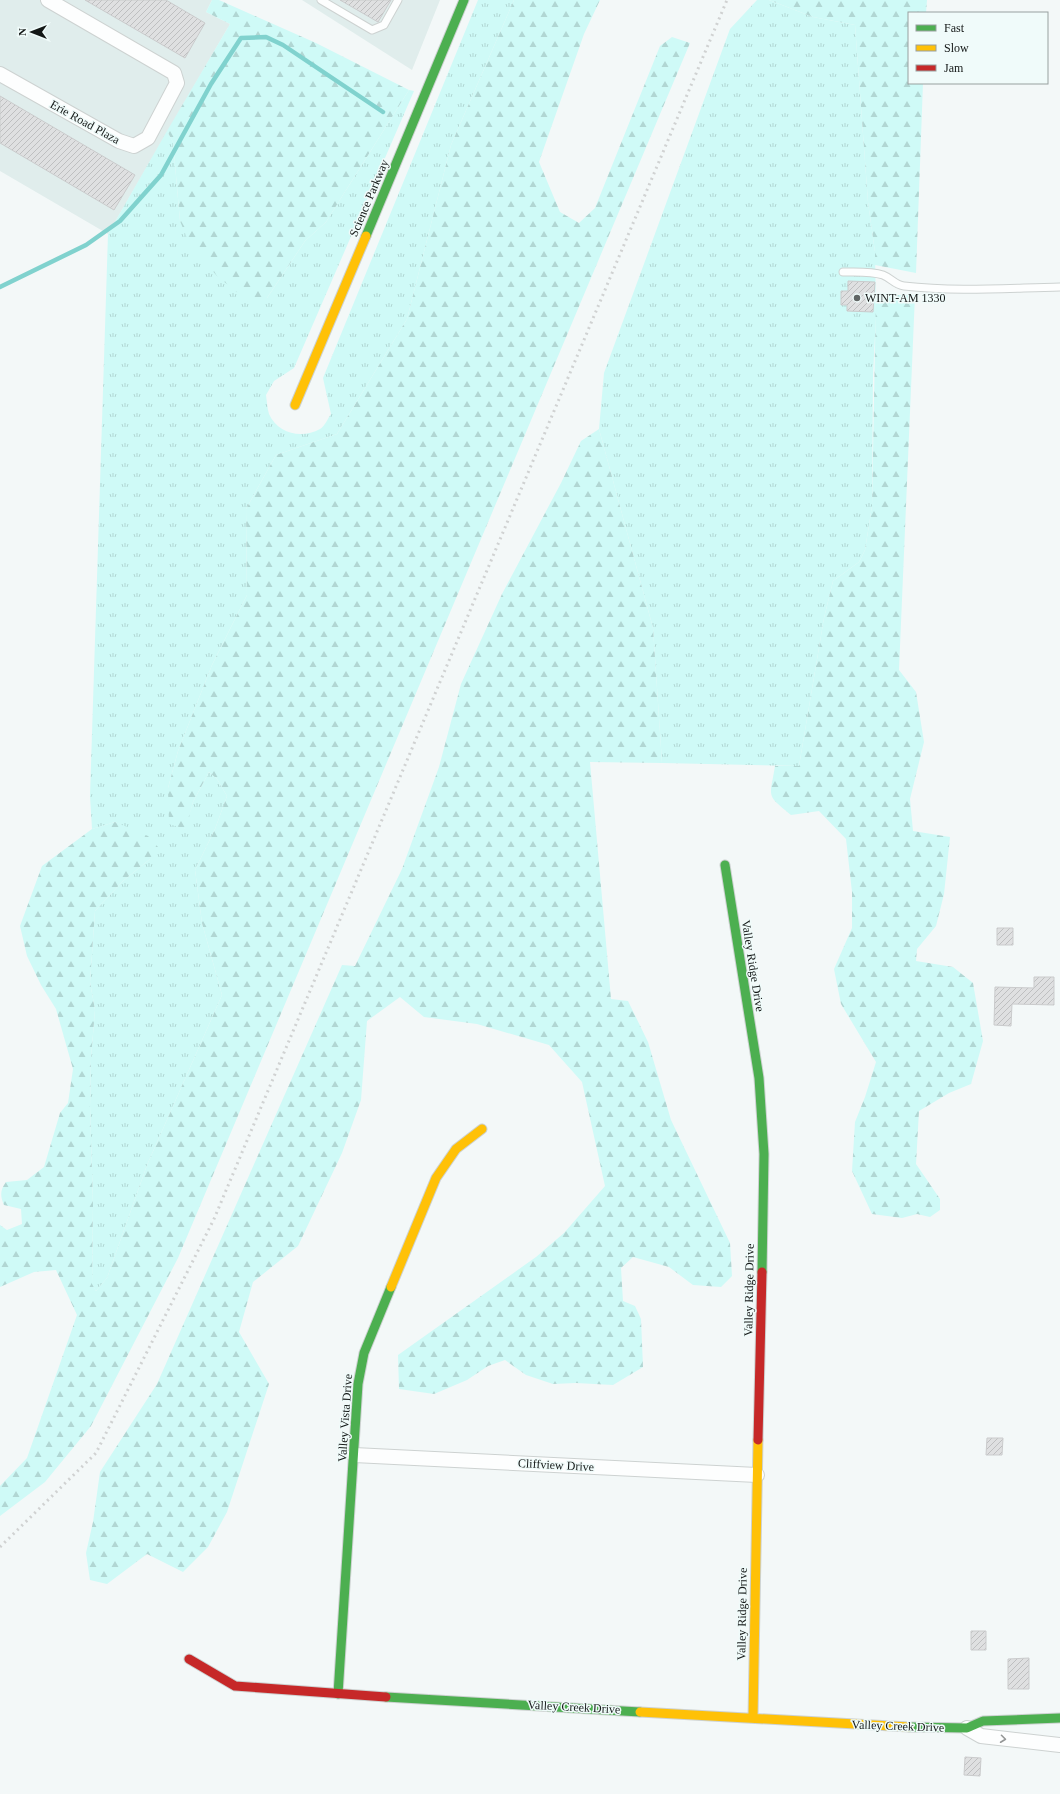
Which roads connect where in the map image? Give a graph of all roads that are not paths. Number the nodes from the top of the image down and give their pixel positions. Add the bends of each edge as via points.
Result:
1 (48, 0) edge
2 (321, 0) edge
3 (398, 0) edge
4 (464, 0) edge
5 (0, 74) edge
6 (843, 272) dead end
7 (1060, 287) edge
8 (295, 405) dead end
9 (725, 865) dead end
10 (482, 1129) dead end
11 (354, 1455) junction
12 (757, 1475) junction
13 (189, 1659) dead end
14 (338, 1694) junction
15 (753, 1718) junction
16 (1060, 1718) edge
17 (967, 1728) junction
18 (1060, 1745) edge

1 - 5 street, Erie Road Plaza via 174,73 177,83 148,138 134,146 118,141
2 - 3 lane via 372,30 384,25
4 - 8 street, Science Parkway
6 - 7 lane via 879,274 902,286
9 - 12 street, Valley Ridge Drive via 759,1078 764,1154
10 - 11 street, Valley Vista Drive via 456,1149 436,1178 364,1353 358,1384
11 - 12 street, Cliffview Drive
11 - 14 street, Valley Vista Drive
12 - 15 street, Valley Ridge Drive
13 - 14 street, Valley Creek Drive via 235,1686
14 - 15 street, Valley Creek Drive
15 - 17 street, Valley Creek Drive via 893,1727
16 - 17 street, Valley Creek Drive via 982,1722
17 -> 18 street, Valley Creek Drive via 981,1736

